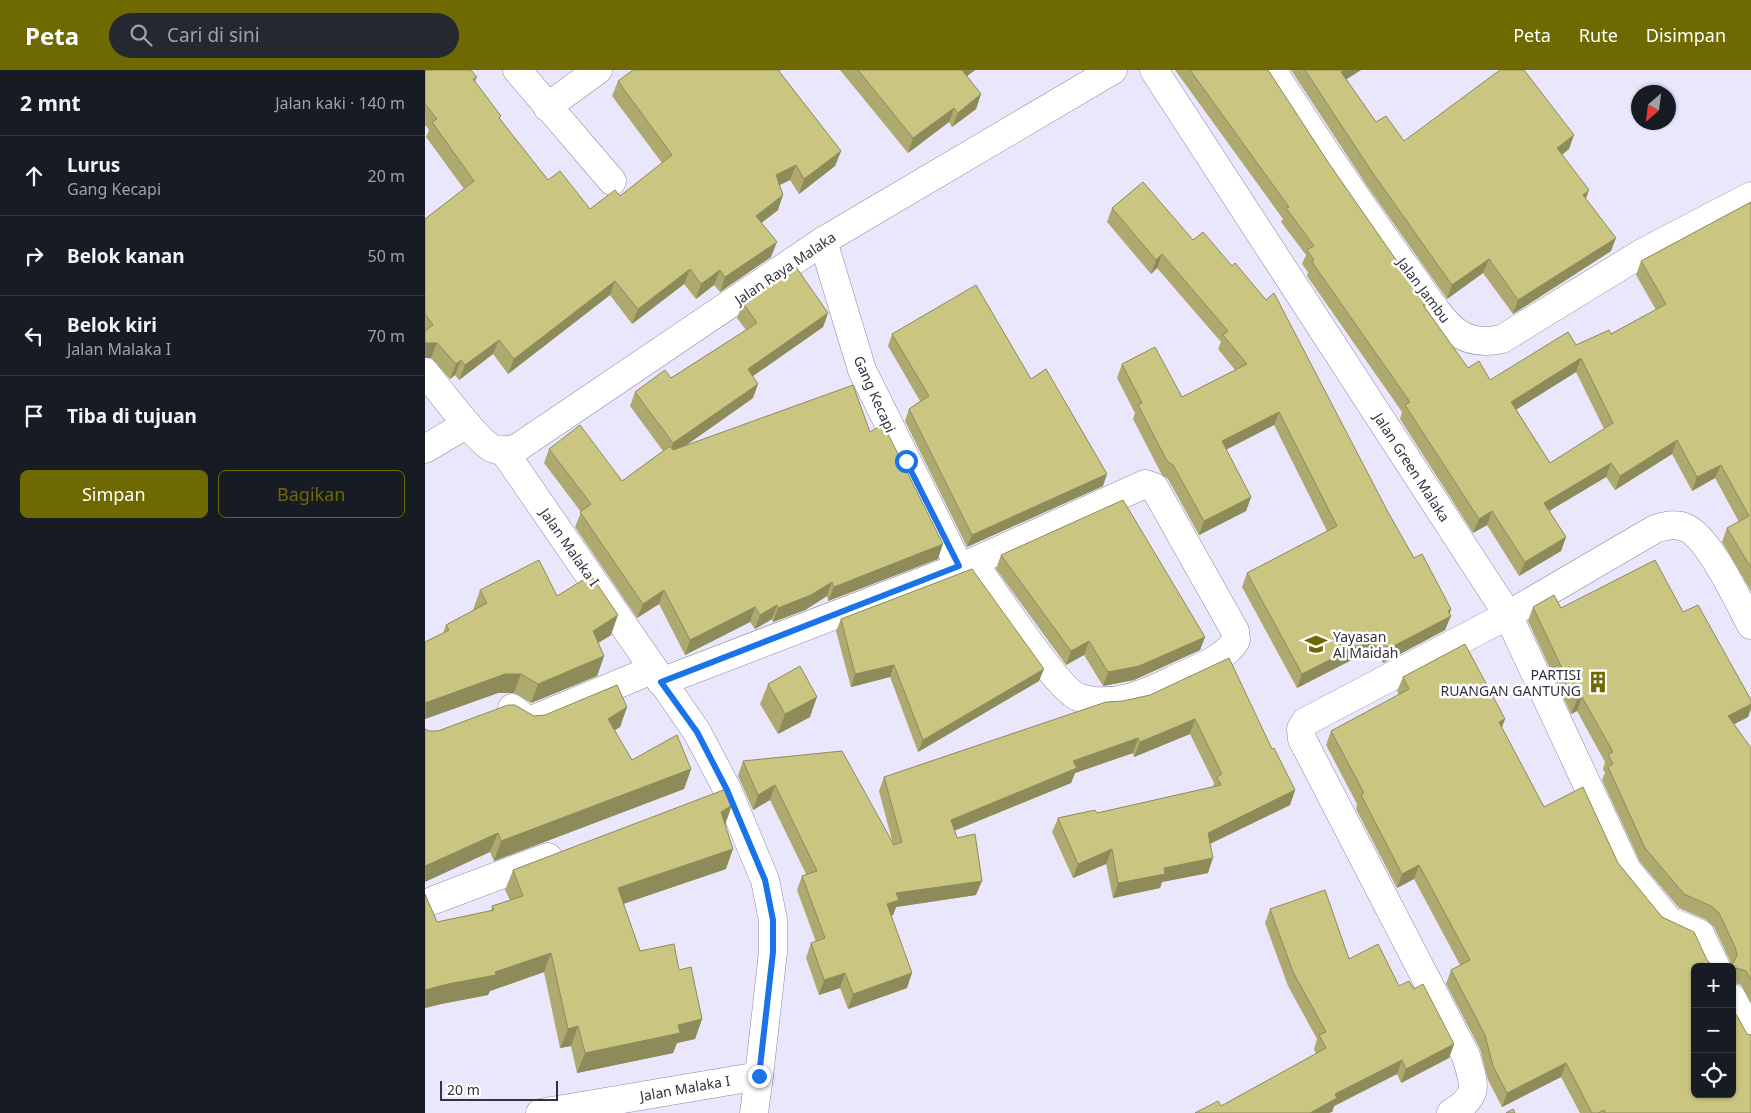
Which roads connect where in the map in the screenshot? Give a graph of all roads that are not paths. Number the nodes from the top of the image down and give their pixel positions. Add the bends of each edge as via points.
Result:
1 (517, 70) edge
2 (598, 70) edge
3 (1113, 70) edge
4 (1271, 70) edge
5 (1158, 77) edge
6 (547, 107) junction
7 (611, 181) dead end
8 (1751, 196) edge
9 (823, 241) junction
10 (425, 372) edge
11 (467, 424) junction
12 (425, 448) edge
13 (503, 450) junction
14 (966, 564) junction
15 (1508, 615) junction
16 (1751, 625) edge
17 (657, 675) junction
18 (489, 712) edge
19 (727, 790) junction
20 (700, 800) edge
21 (571, 848) edge
22 (434, 900) dead end
23 (1714, 963) edge
24 (1736, 1006) edge
25 (1751, 1035) edge
26 (759, 1076) junction
27 (603, 1108) edge
28 (539, 1113) edge
29 (754, 1113) edge
30 (1451, 1113) edge

1 - 6 street
2 - 6 street
3 - 9 street, Jalan Raya Malaka
4 - 8 street, Jalan Jambu via 1343,180 1437,310 1458,333 1486,342 1502,339 1642,253
5 - 15 street, Jalan Green Malaka
6 - 7 street
9 - 13 street, Jalan Raya Malaka via 517,448
9 - 14 street, Gang Kecapi via 862,370
10 - 11 street
11 - 12 street
11 - 13 street via 491,448
13 - 17 street, Jalan Malaka I
14 - 14 street, Gang Kecapi via 1140,485 1150,485 1235,630 1236,640 1226,653 1144,694 1111,701 1087,700 1070,692
14 - 17 street
15 - 16 street via 1655,529 1675,525 1694,532 1704,541
15 - 23 street, Jalan Green Malaka via 1627,870 1669,921 1700,934
15 - 30 street via 1305,722 1301,729 1306,747 1466,1056 1475,1086 1471,1098
17 - 18 street via 532,720 527,720 513,709
17 - 19 street, Jalan Malaka I via 697,732
19 - 20 street
19 - 26 street, Jalan Malaka I via 765,880 773,920 773,952
21 - 22 street
24 - 25 street
26 - 27 street, Jalan Malaka I
26 - 29 street
27 - 28 street, Jalan Malaka I

